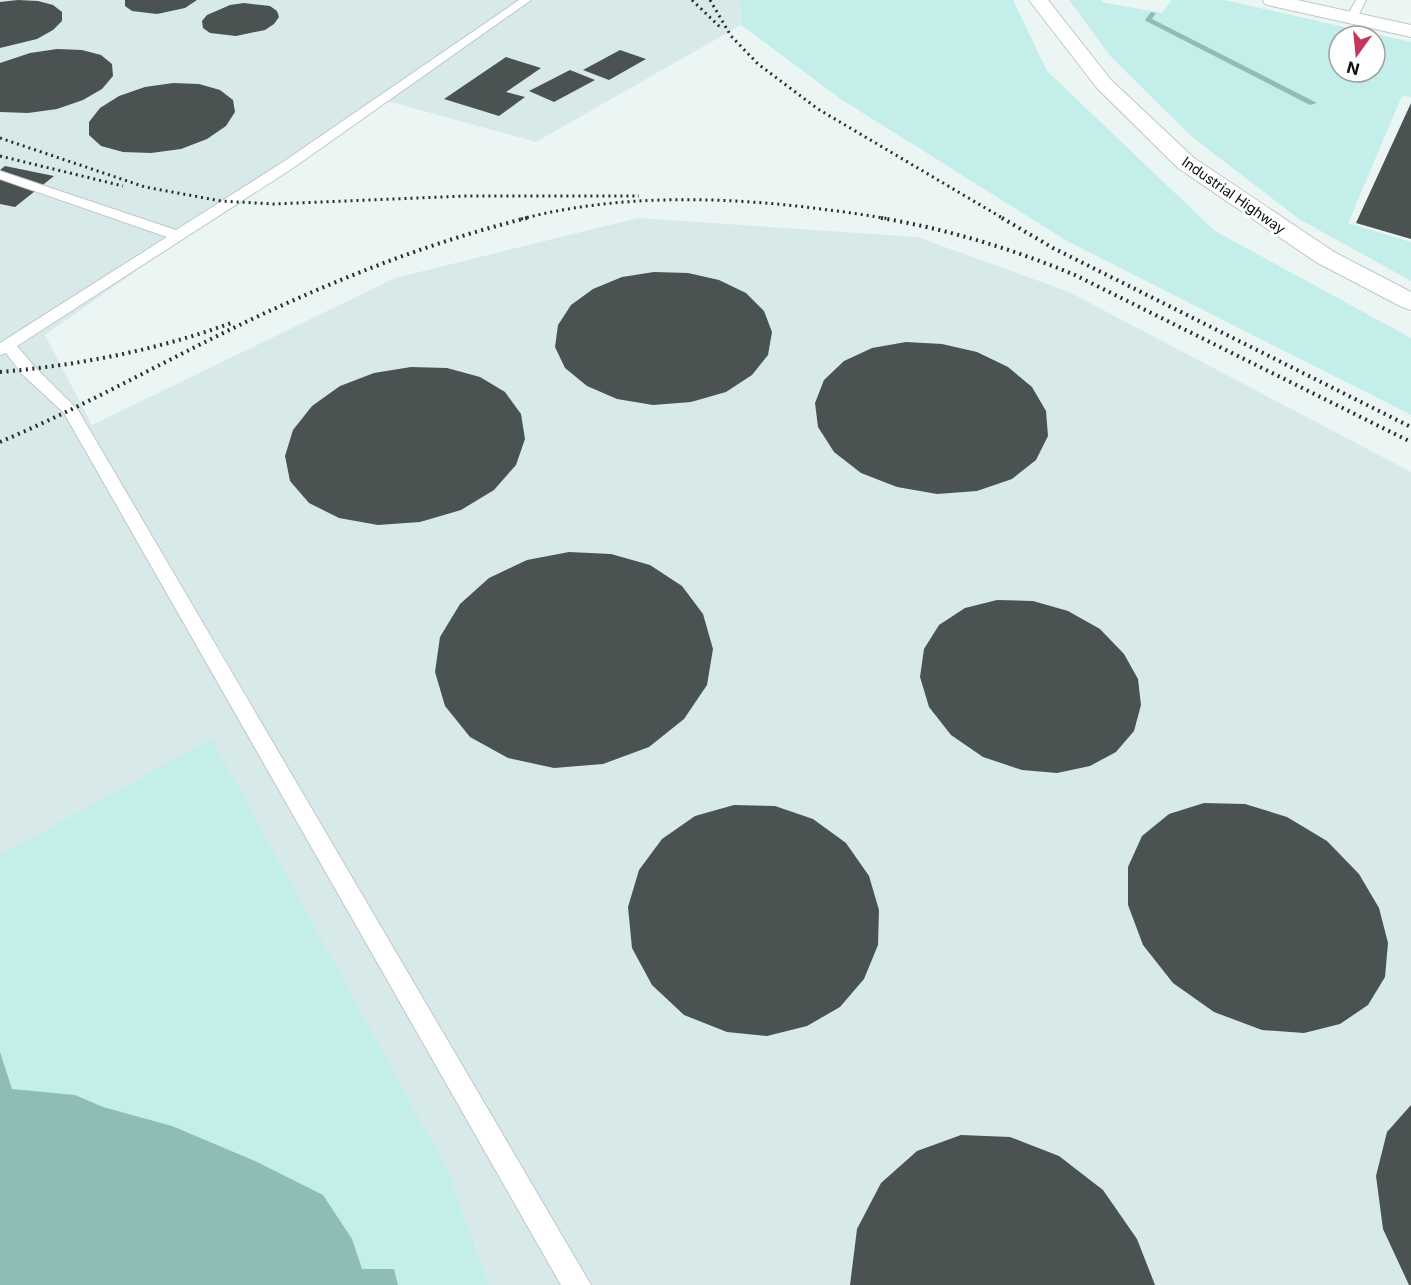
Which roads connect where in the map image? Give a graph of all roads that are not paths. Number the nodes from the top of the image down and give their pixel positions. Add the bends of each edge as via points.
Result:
1 (526, 0) edge
2 (1038, 0) edge
3 (1272, 0) edge
4 (1361, 0) edge
5 (1352, 18) junction
6 (1411, 31) edge
7 (0, 174) edge
8 (176, 235) junction
9 (1411, 302) edge
10 (4, 348) edge
11 (577, 1285) edge

1 - 8 lane via 288,165
2 - 9 main road, Industrial Highway via 1104,84 1186,163 1324,257
3 - 5 main road
4 - 5 lane
5 - 6 main road
7 - 8 lane
8 - 10 lane
10 - 11 lane via 70,410

